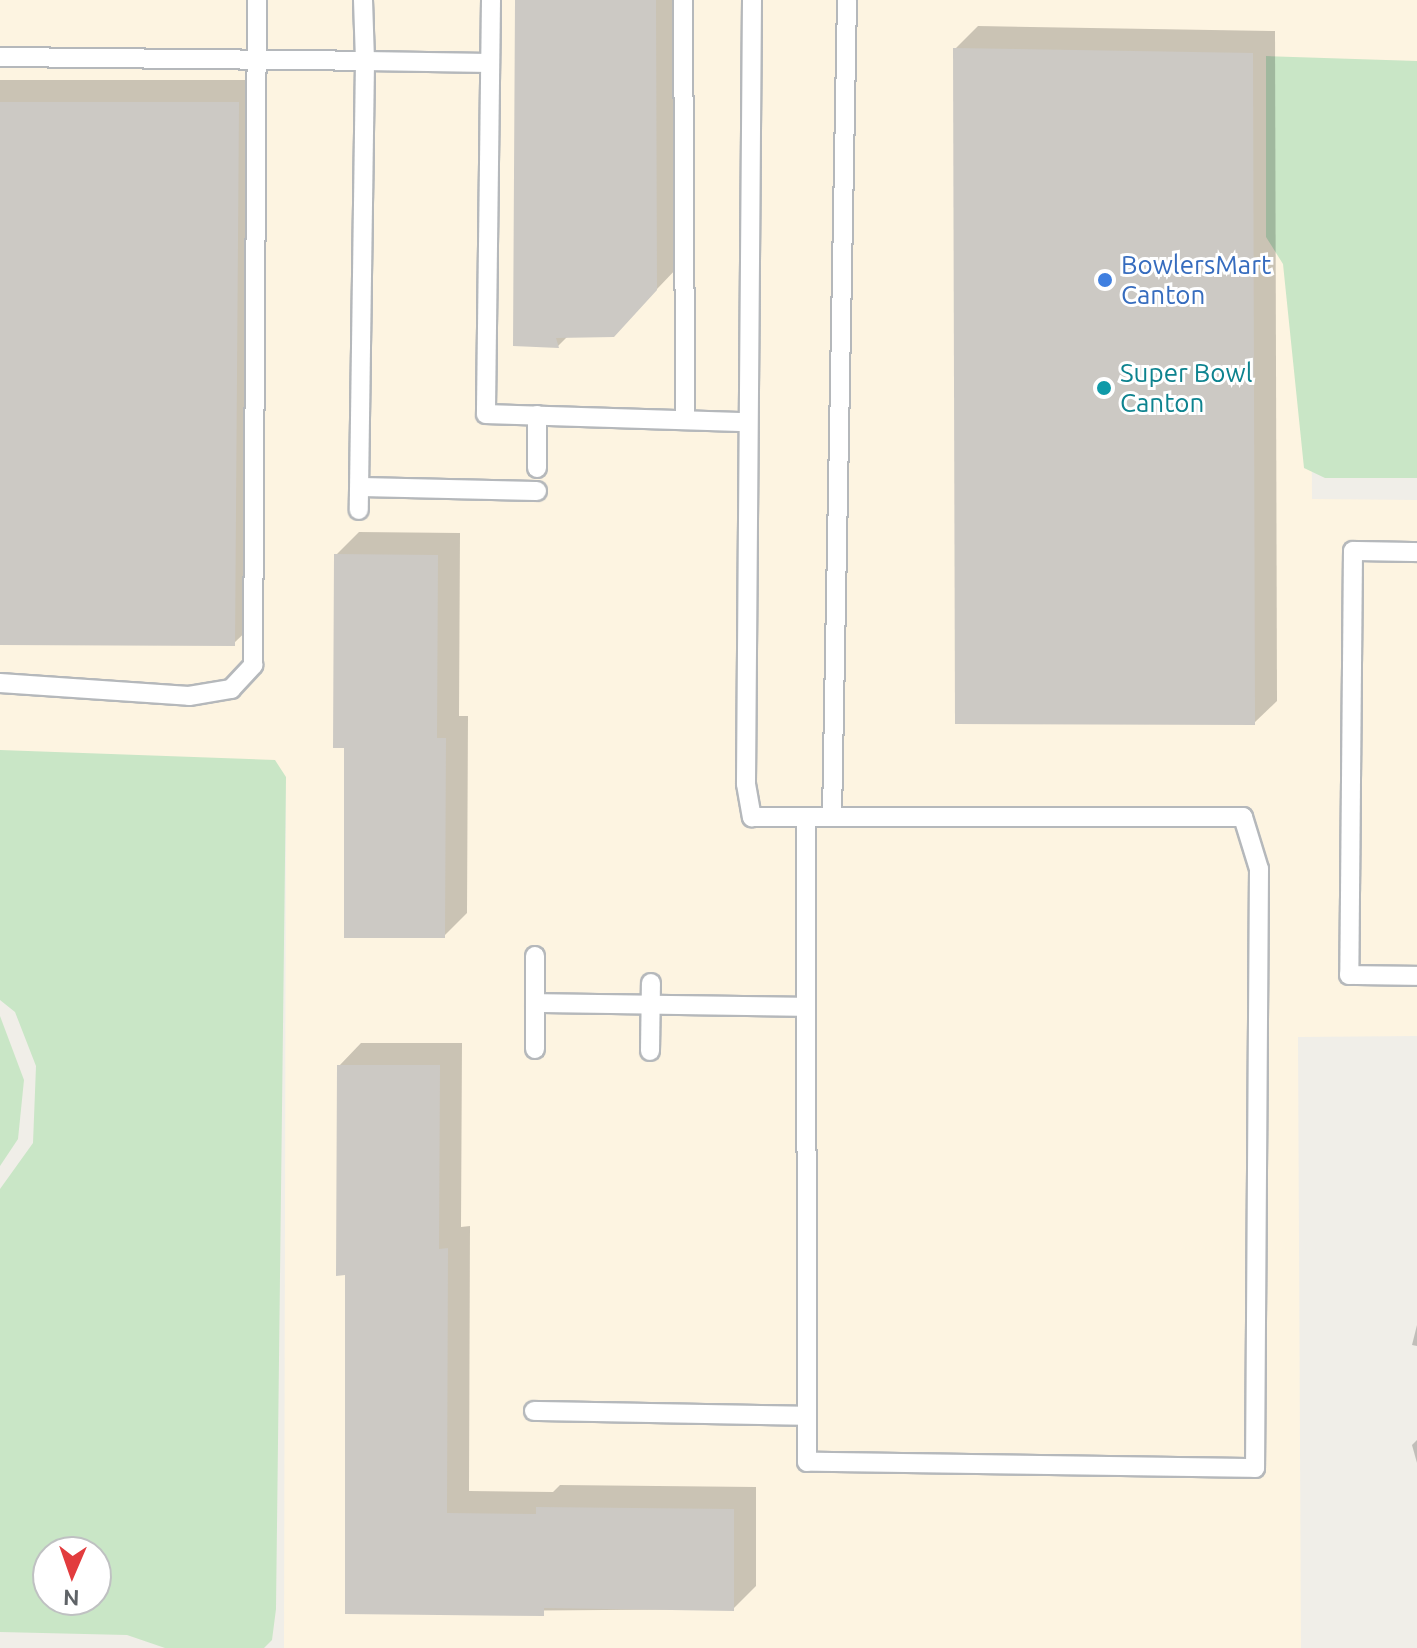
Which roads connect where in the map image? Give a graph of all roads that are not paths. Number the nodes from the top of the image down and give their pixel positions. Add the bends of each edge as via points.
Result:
1 (257, 0) edge
2 (363, 0) edge
3 (491, 0) edge
4 (683, 0) edge
5 (752, 0) edge
6 (847, 0) edge
7 (0, 57) edge
8 (257, 60) junction
9 (365, 61) junction
10 (490, 63) junction
11 (537, 415) junction
12 (685, 420) junction
13 (747, 422) junction
14 (537, 468) dead end
15 (360, 487) junction
16 (537, 491) dead end
17 (359, 510) dead end
18 (1417, 552) edge
19 (0, 683) edge
20 (806, 817) junction
21 (832, 817) junction
22 (535, 956) dead end
23 (1417, 976) edge
24 (651, 983) dead end
25 (535, 1003) junction
26 (650, 1006) junction
27 (806, 1007) junction
28 (535, 1049) dead end
29 (650, 1051) dead end
30 (534, 1411) dead end
31 (807, 1416) junction

1 - 8 lane
2 - 9 lane
3 - 10 lane
4 - 12 lane
5 - 13 lane
6 - 21 lane
7 - 8 lane
8 - 9 lane
8 - 19 lane via 253,665 231,689 189,696
9 - 10 lane
9 - 15 lane
10 - 11 lane via 486,414
11 - 12 lane
11 - 14 lane
12 - 13 lane
13 - 20 lane via 746,784 752,817
15 - 16 lane
15 - 17 lane
18 - 23 lane via 1353,551 1349,975
20 - 21 lane
20 - 27 lane
21 - 31 lane via 1243,817 1259,869 1255,1468 807,1462
22 - 25 lane
24 - 26 lane
25 - 26 lane
25 - 28 lane
26 - 27 lane
26 - 29 lane
27 - 31 lane
30 - 31 lane

